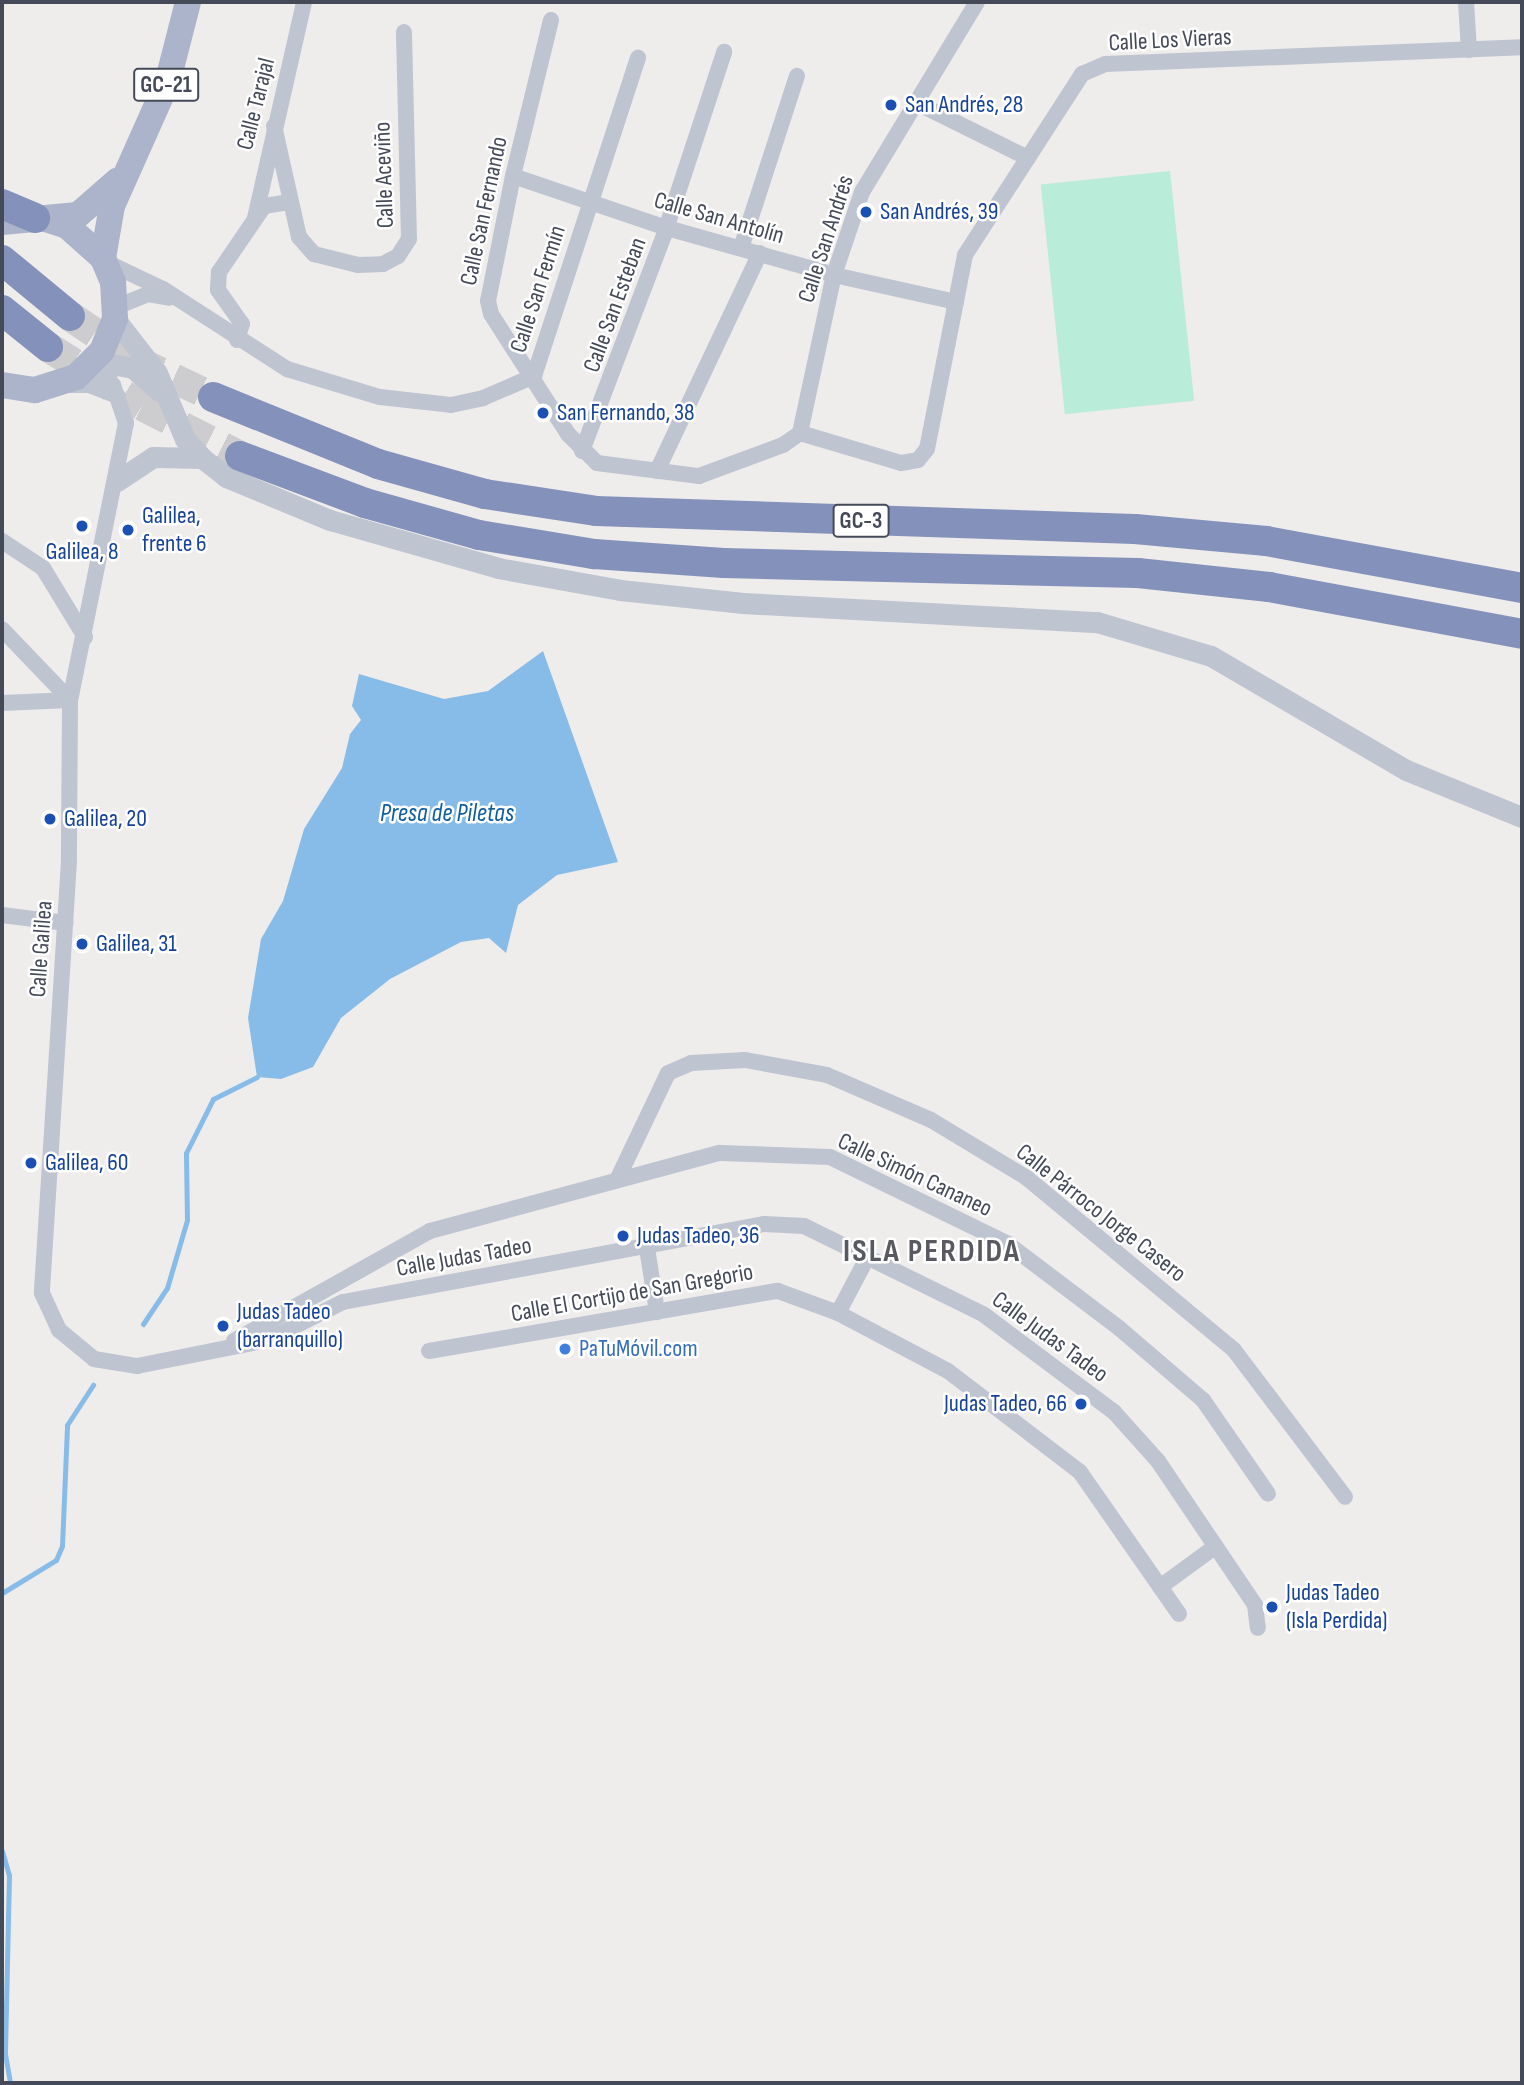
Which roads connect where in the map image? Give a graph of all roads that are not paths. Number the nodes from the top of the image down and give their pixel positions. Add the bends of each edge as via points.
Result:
1 (188, 2) edge
2 (304, 2) edge
3 (977, 2) edge
4 (1465, 2) edge
5 (551, 20) dead end
6 (404, 32) dead end
7 (1522, 47) edge
8 (1469, 50) junction
9 (724, 52) dead end
10 (638, 58) dead end
11 (797, 76) dead end
12 (915, 102) junction
13 (274, 126) junction
14 (1028, 158) junction
15 (132, 164) junction
16 (513, 176) junction
17 (289, 202) junction
18 (590, 202) junction
19 (2, 204) edge
20 (255, 218) junction
21 (40, 219) junction
22 (2, 222) edge
23 (667, 228) junction
24 (741, 248) junction
25 (760, 253) junction
26 (104, 259) junction
27 (2, 260) edge
28 (834, 275) junction
29 (956, 302) junction
30 (188, 305) junction
31 (2, 310) edge
32 (115, 313) junction
33 (70, 316) tunnel mouth
34 (237, 340) junction
35 (48, 347) tunnel mouth
36 (92, 363) junction
37 (534, 376) junction
38 (2, 385) edge
39 (59, 385) junction
40 (118, 396) junction
41 (212, 397) tunnel mouth
42 (165, 398) junction
43 (800, 433) junction
44 (582, 451) junction
45 (240, 456) tunnel mouth
46 (202, 458) junction
47 (657, 471) junction
48 (117, 481) junction
49 (2, 541) edge
50 (1522, 588) edge
51 (2, 629) edge
52 (1522, 634) edge
53 (85, 637) junction
54 (71, 700) junction
55 (2, 703) edge
56 (1522, 817) edge
57 (2, 915) edge
58 (65, 923) junction
59 (618, 1178) junction
60 (647, 1248) junction
61 (868, 1256) junction
62 (657, 1312) junction
63 (838, 1313) junction
64 (225, 1345) junction
65 (429, 1351) dead end
66 (1268, 1494) dead end
67 (1345, 1496) dead end
68 (1216, 1546) junction
69 (1160, 1587) junction
70 (1179, 1614) dead end
71 (1258, 1628) dead end

1 - 15 main road, GC-21 via 168,80
2 - 13 street, Calle Tarajal
3 - 12 street, Calle San Andrés
4 - 8 street
5 - 16 street, Calle San Fernando
6 - 17 street, Calle Aceviño via 409,239 383,264 334,261 314,254 299,237
7 - 8 street, Calle Los Vieras
8 - 14 street, Calle Los Vieras via 1105,64 1082,74
9 - 23 street, Calle San Esteban
10 - 18 street, Calle San Fermín
11 - 24 street
12 - 14 street
12 - 28 street, Calle San Andrés via 870,175
13 - 17 street, Calle Aceviño
13 - 20 street, Calle Tarajal
14 - 29 street, Calle Los Vieras via 965,255
15 - 21 main road, GC-21 via 87,211
15 - 26 main road, GC-21 via 113,206
16 - 18 street, Calle San Antolín
16 - 37 street, Calle San Fernando via 488,301
17 - 20 street via 264,206
18 - 23 street, Calle San Antolín
18 - 37 street, Calle San Fermín
19 - 21 highway
20 - 34 street, Calle Tarajal via 217,279 218,290 242,324
21 - 22 main road, GC-21
21 - 26 main road via 77,233
23 - 24 street, Calle San Antolín
23 - 44 street, Calle San Esteban
24 - 25 street, Calle San Antolín
25 - 28 street, Calle San Antolín
25 - 47 street
26 - 30 street, Calle San Fermín
26 - 32 main road, GC-21
27 - 33 highway
28 - 29 street, Calle San Antolín
28 - 43 street, Calle San Andrés
29 - 43 street, Calle Los Vieras via 927,449 918,460 901,463
30 - 32 street, Calle San Fermín via 148,294
30 - 34 street, Calle San Fermín
31 - 35 highway
32 - 36 main road
32 - 42 street via 157,373
34 - 37 street, Calle San Fermín via 287,369 415,401 451,405
36 - 39 main road
36 - 40 street
36 - 42 street via 133,368
37 - 44 street, Calle San Fernando
38 - 39 main road via 36,390
39 - 40 street via 89,385
40 - 48 street, Calle Galilea via 127,423
41 - 50 highway, GC-3 via 378,464 485,494 596,511 1135,529 1266,541
42 - 46 street via 185,439
43 - 47 street via 783,445 699,476
44 - 47 street via 597,463
45 - 52 highway, GC-3 via 403,514 479,535 594,554 724,563 1138,573 1282,589
46 - 48 street via 153,457
46 - 56 street via 226,477 330,520 536,576 743,603 1045,616 1153,637 1211,656 1406,770
48 - 53 street, Calle Galilea
49 - 53 street via 43,568
51 - 54 street
53 - 54 street, Calle Galilea
54 - 55 street
54 - 58 street, Calle Galilea
57 - 58 street
58 - 64 street, Calle Galilea via 42,1293 59,1330 94,1359 137,1366
59 - 64 street, Calle Simón Cananeo via 430,1231
59 - 66 street, Calle Simón Cananeo via 720,1153 772,1152 830,1157 900,1189 1007,1244 1119,1328 1203,1400
59 - 67 street, Calle Párroco Jorge Casero via 668,1073 691,1063 745,1060 827,1075 919,1115 1027,1178 1234,1350
60 - 61 street, Calle Judas Tadeo via 764,1224 804,1226
60 - 62 street
60 - 64 street, Calle Judas Tadeo via 342,1301 267,1340
61 - 63 street
61 - 68 street, Calle Judas Tadeo via 984,1314 1114,1412 1158,1461
62 - 63 street, Calle El Cortijo de San Gregorio via 778,1291
62 - 65 street, Calle El Cortijo de San Gregorio
63 - 69 street, Calle El Cortijo de San Gregorio via 948,1371 1080,1472
68 - 69 street
68 - 71 street, Calle Judas Tadeo via 1255,1605
69 - 70 street, Calle El Cortijo de San Gregorio

